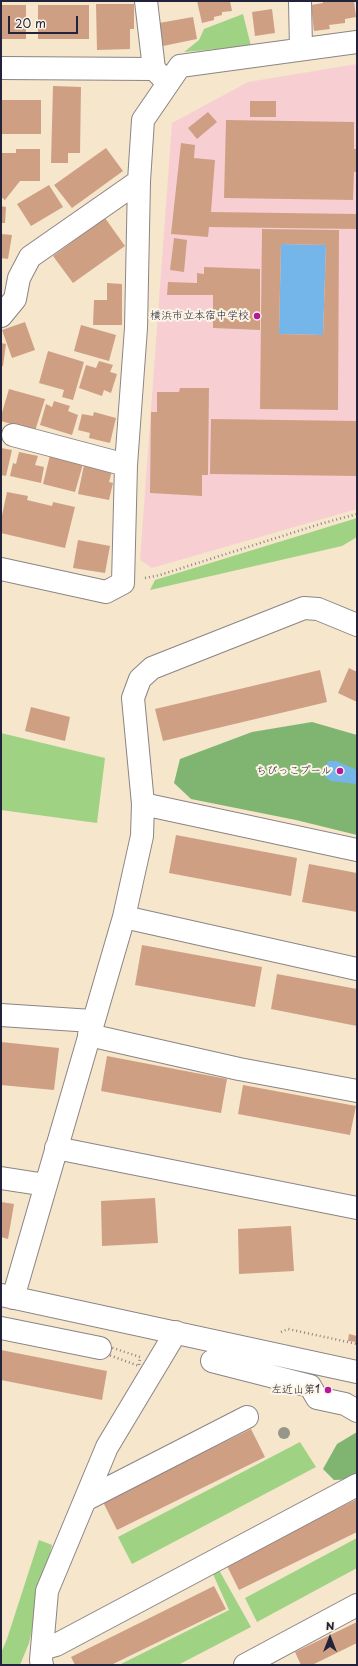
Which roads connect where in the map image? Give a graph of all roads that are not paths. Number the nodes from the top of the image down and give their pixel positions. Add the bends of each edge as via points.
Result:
1 (146, 1) edge
2 (300, 1) edge
3 (357, 42) edge
4 (301, 49) junction
5 (1, 68) edge
6 (161, 76) junction
7 (139, 181) junction
8 (1, 316) edge
9 (13, 435) dead end
10 (126, 465) junction
11 (1, 569) edge
12 (357, 625) edge
13 (143, 804) junction
14 (357, 850) edge
15 (124, 917) junction
16 (357, 969) edge
17 (1, 1015) edge
18 (90, 1028) junction
19 (357, 1091) edge
20 (56, 1148) junction
21 (1, 1178) edge
22 (46, 1185) junction
23 (357, 1208) edge
24 (7, 1297) edge
25 (48, 1305) junction
26 (1, 1328) edge
27 (176, 1332) junction
28 (51, 1339) junction
29 (100, 1348) dead end
30 (212, 1361) dead end
31 (357, 1372) edge
32 (357, 1411) edge
33 (247, 1417) dead end
34 (357, 1485) edge
35 (85, 1500) junction
36 (357, 1605) edge
37 (42, 1657) edge
38 (245, 1665) edge

1 - 6 street
2 - 4 street
3 - 4 street
4 - 6 street via 180,66
5 - 6 street
6 - 7 street via 143,120
7 - 8 street via 30,258 19,278 15,299
7 - 10 street via 136,328
9 - 10 street
10 - 11 street via 123,583 106,592
12 - 13 street via 318,609 304,608 152,668 140,679 133,698
13 - 14 street
13 - 15 street via 142,836
15 - 16 street
15 - 18 street
17 - 18 street
18 - 19 street via 239,1068
18 - 20 street
20 - 22 street
20 - 23 street
21 - 22 street
22 - 24 street
24 - 25 street
25 - 27 street
25 - 28 street
26 - 28 street
27 - 31 street
27 - 35 street via 107,1447
28 - 29 street
30 - 32 street via 310,1386 317,1398 345,1404
33 - 35 street
34 - 37 street via 56,1645
35 - 37 street via 48,1591
36 - 38 street

